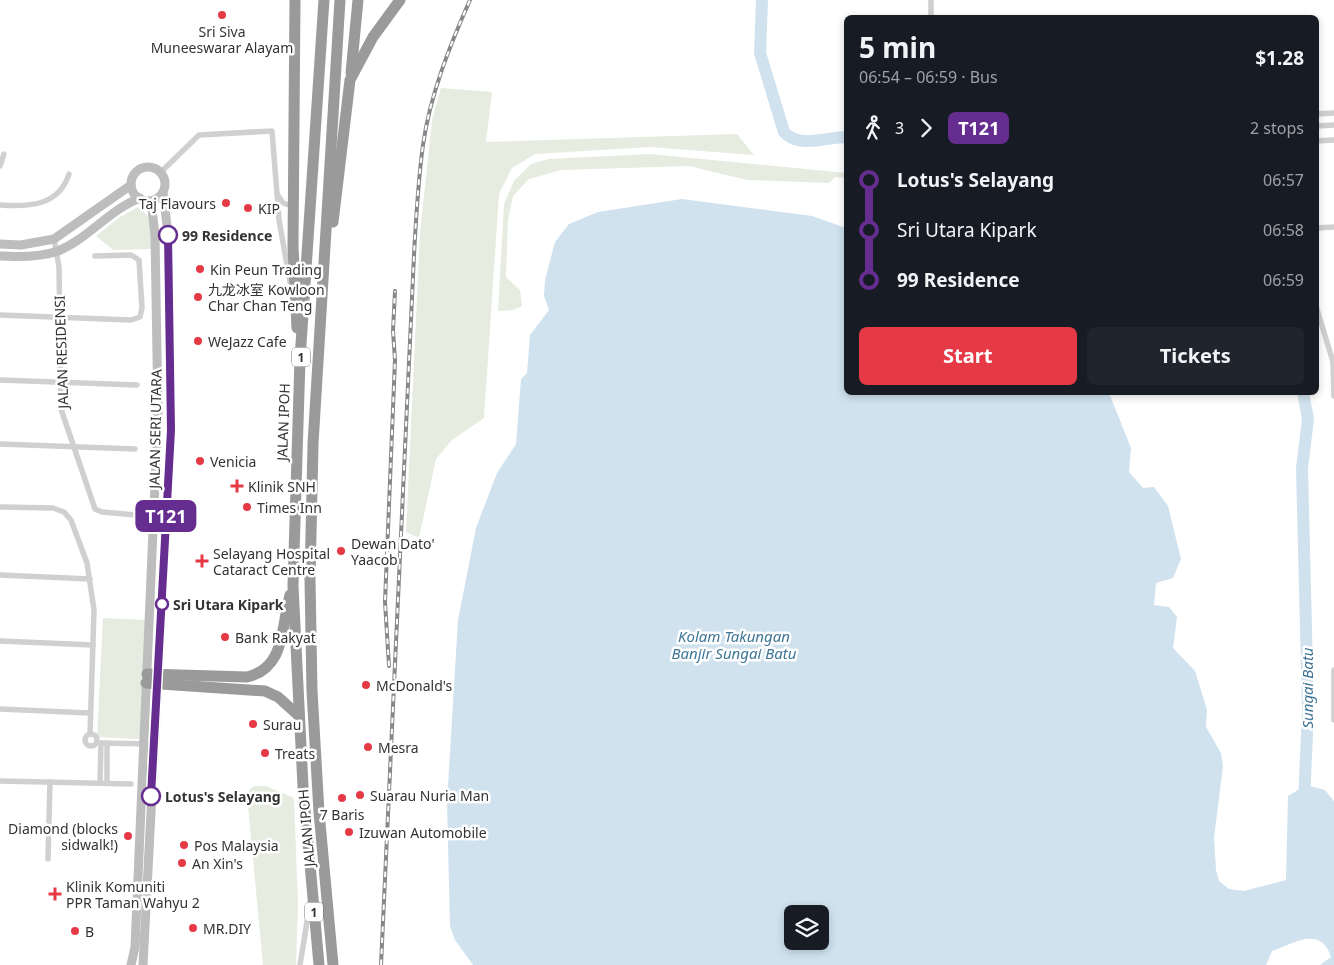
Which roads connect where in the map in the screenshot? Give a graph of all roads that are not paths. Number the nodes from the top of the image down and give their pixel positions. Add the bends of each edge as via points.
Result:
1 (324, 0) edge
2 (340, 0) edge
3 (358, 0) edge
4 (400, 0) edge
5 (931, 0) edge
6 (296, 1) edge
7 (931, 15) edge
8 (350, 80) junction
9 (1334, 113) edge
10 (1319, 114) edge
11 (1334, 125) edge
12 (1319, 126) edge
13 (1334, 140) edge
14 (1319, 141) edge
15 (4, 154) dead end
16 (0, 166) edge
17 (161, 172) junction
18 (69, 174) dead end
19 (131, 185) junction
20 (163, 192) junction
21 (277, 194) junction
22 (144, 199) junction
23 (294, 201) junction
24 (0, 206) edge
25 (1334, 226) edge
26 (1319, 228) edge
27 (54, 239) junction
28 (0, 244) edge
29 (57, 251) junction
30 (0, 256) edge
31 (95, 256) dead end
32 (295, 311) junction
33 (0, 315) edge
34 (1319, 316) edge
35 (59, 317) junction
36 (300, 359) junction
37 (318, 359) junction
38 (0, 380) edge
39 (60, 381) junction
40 (137, 384) dead end
41 (1334, 396) edge
42 (0, 444) edge
43 (74, 447) junction
44 (135, 449) dead end
45 (0, 507) edge
46 (136, 515) dead end
47 (0, 576) edge
48 (90, 579) junction
49 (293, 586) junction
50 (0, 642) edge
51 (93, 645) junction
52 (1334, 670) edge
53 (152, 679) junction
54 (0, 709) edge
55 (90, 713) junction
56 (298, 715) junction
57 (1333, 720) edge
58 (90, 734) junction
59 (102, 743) junction
60 (143, 744) junction
61 (154, 744) junction
62 (0, 781) edge
63 (50, 782) junction
64 (103, 783) junction
65 (131, 784) dead end
66 (48, 859) dead end
67 (312, 888) junction
68 (131, 965) edge
69 (143, 965) edge
70 (300, 965) edge
71 (319, 965) edge
72 (333, 965) edge

1 - 36 highway, JALAN IPOH / 1
2 - 37 highway, JALAN IPOH / 1
3 - 8 highway
4 - 8 highway via 373,37
5 - 7 street
6 - 23 highway
8 - 37 highway
9 - 10 street
11 - 12 street
13 - 14 street
15 - 16 street
17 - 19 street via 153,167 143,168 134,174
17 - 20 street via 165,182
17 - 21 street via 199,135 272,131
18 - 24 street via 61,191 52,198 34,205
19 - 22 street via 132,190
19 - 27 street
20 - 22 street via 159,197
20 - 53 street, JALAN SERI UTARA via 168,234 171,430
21 - 23 street via 283,203 289,205
21 - 32 street
22 - 29 street via 111,213 82,237
22 - 53 street, JALAN SERI UTARA via 154,215 158,415
23 - 32 highway
25 - 26 street
27 - 28 street via 21,245
27 - 29 street, JALAN RESIDENSI
29 - 30 street
29 - 35 street, JALAN RESIDENSI
31 - 35 street via 131,255 139,260 140,317 131,320
32 - 36 highway
33 - 35 street
34 - 41 street via 1333,362
35 - 39 street, JALAN RESIDENSI
36 - 49 highway, JALAN IPOH / 1
37 - 72 highway, JALAN IPOH / 1 via 311,493 311,648 319,812
38 - 39 street
39 - 40 street
39 - 43 street, JALAN RESIDENSI via 61,409
42 - 43 street
43 - 44 street
43 - 46 street, JALAN RESIDENSI via 98,511
45 - 48 street via 53,508 64,512 84,556
47 - 48 street
48 - 51 street via 94,610
49 - 53 highway via 280,645 267,668 259,674
49 - 56 highway, JALAN IPOH / 1
50 - 51 street
51 - 55 street
52 - 57 street
53 - 56 highway via 265,691 278,697
53 - 60 street, JALAN SERI UTARA
53 - 61 street, JALAN SERI UTARA
54 - 55 street
55 - 58 street
56 - 67 highway, JALAN IPOH / 1
58 - 59 street
58 - 59 street via 86,738 87,744
59 - 60 street
59 - 64 street
60 - 61 street
60 - 68 street, JALAN SERI UTARA via 135,947
61 - 69 street, JALAN SERI UTARA
62 - 63 street
63 - 64 street
63 - 66 street
64 - 65 street
67 - 70 street
67 - 71 highway, JALAN IPOH / 1

